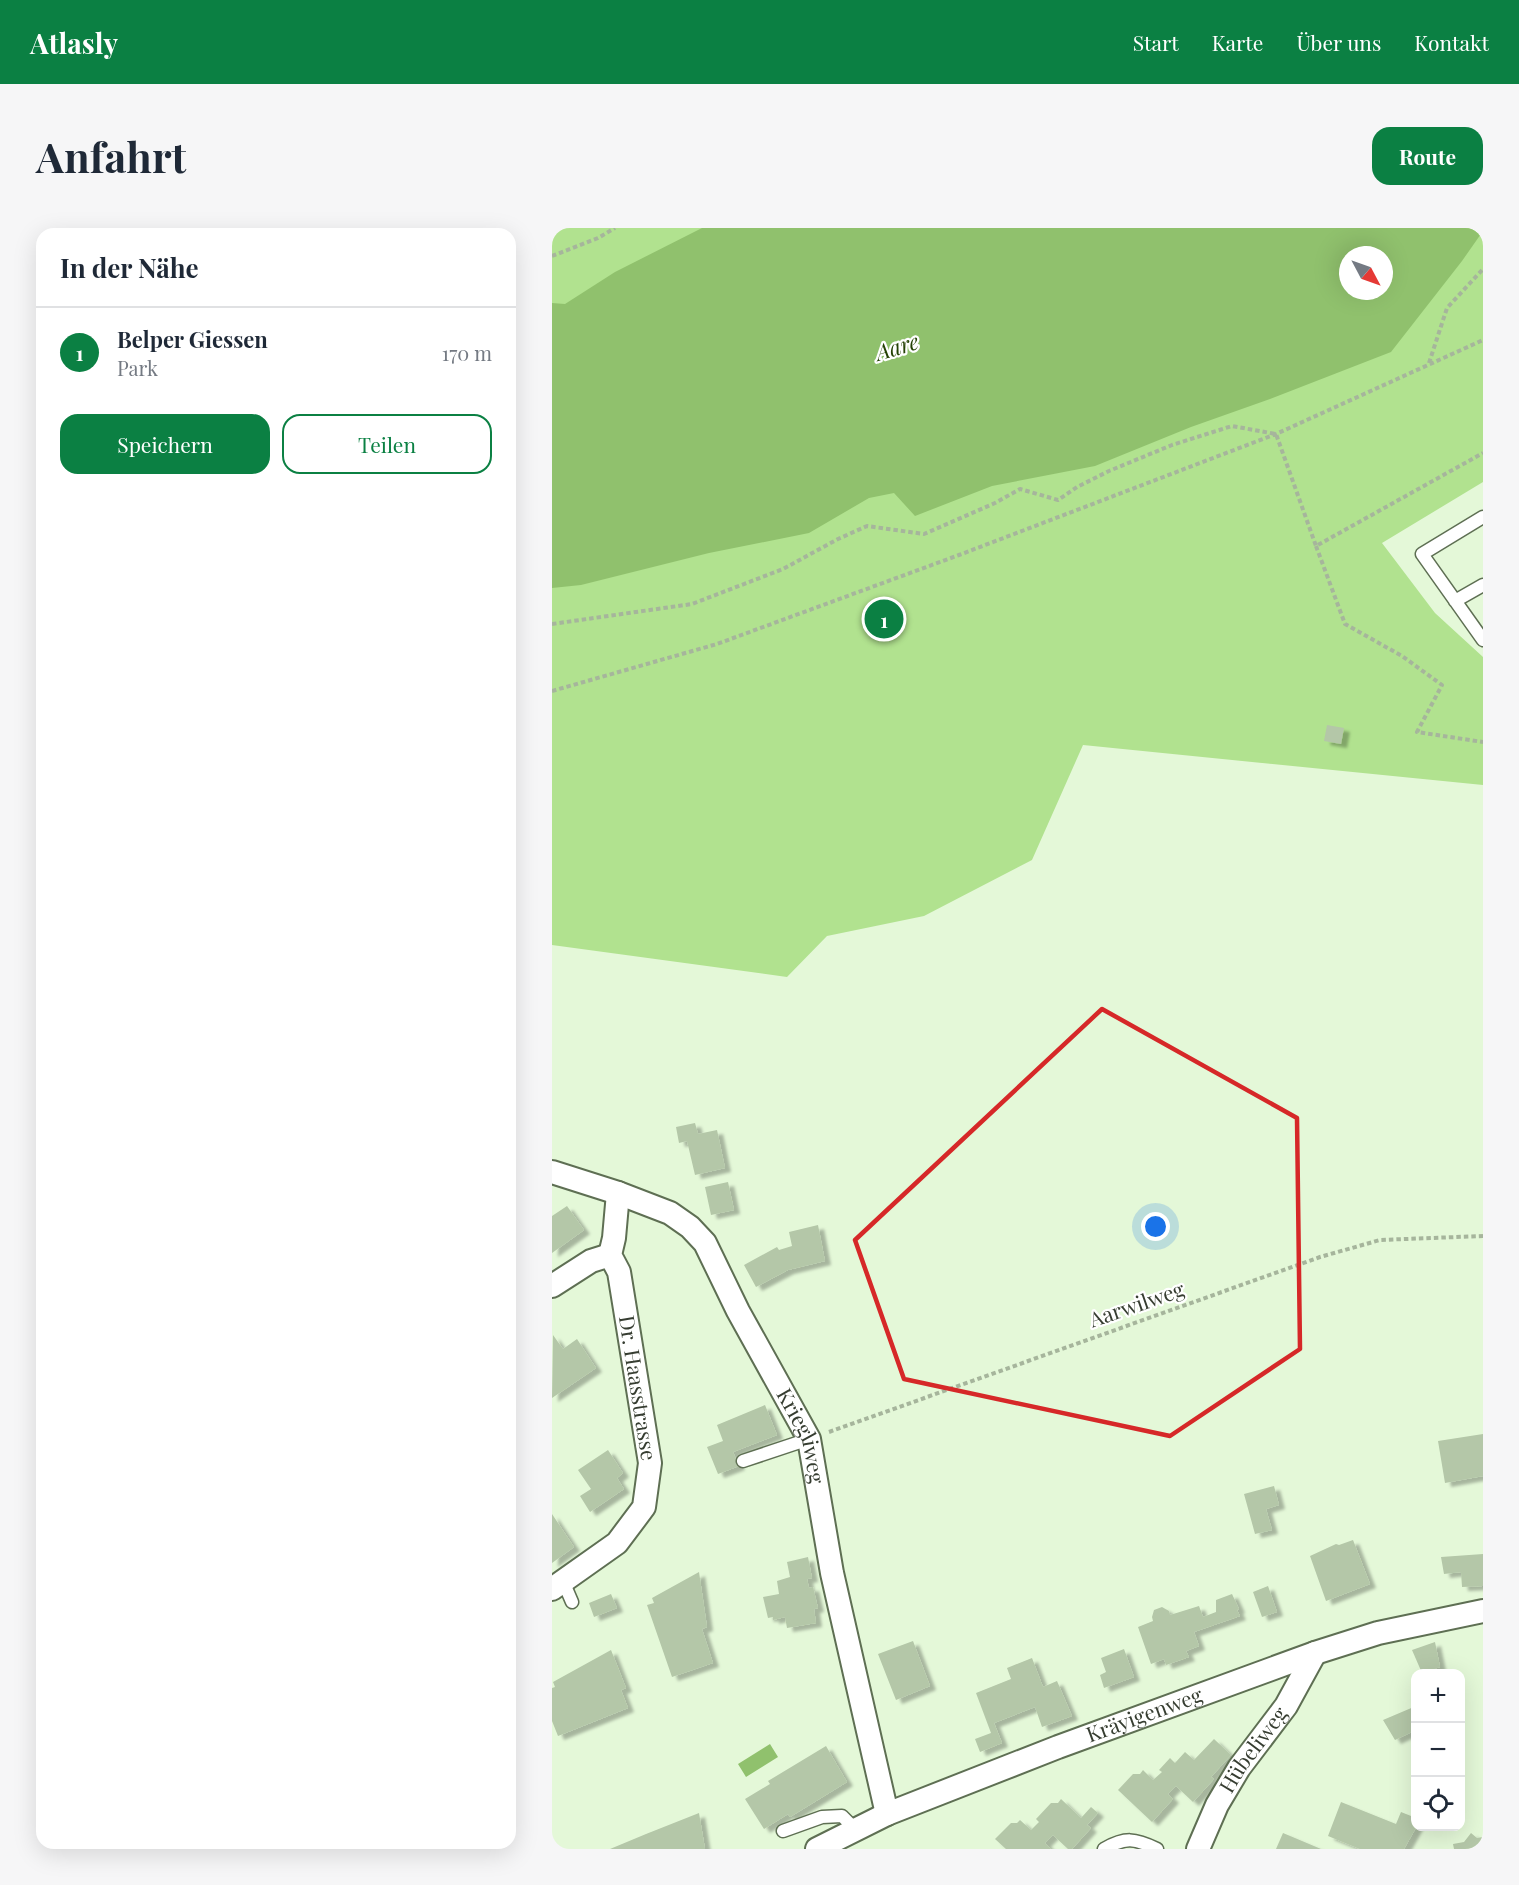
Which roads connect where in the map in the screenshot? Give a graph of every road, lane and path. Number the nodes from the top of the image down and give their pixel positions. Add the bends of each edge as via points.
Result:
1 (615, 228) edge
2 (552, 256) edge
3 (1483, 268) edge
4 (1483, 340) edge
5 (1429, 364) junction
6 (1276, 434) junction
7 (1483, 453) edge
8 (1483, 517) edge
9 (1316, 546) junction
10 (1483, 585) edge
11 (1455, 601) junction
12 (552, 624) edge
13 (1483, 640) edge
14 (552, 691) edge
15 (1483, 742) edge
16 (552, 1172) edge
17 (618, 1193) junction
18 (1483, 1236) edge
19 (610, 1255) junction
20 (552, 1286) edge
21 (809, 1439) junction
22 (743, 1461) dead end
23 (558, 1585) edge
24 (572, 1602) dead end
25 (1483, 1611) edge
26 (1315, 1653) junction
27 (886, 1814) junction
28 (855, 1829) junction
29 (783, 1831) dead end
30 (817, 1849) edge
31 (1104, 1849) edge
32 (1157, 1849) edge
33 (1198, 1849) edge

1 - 2 path
3 - 5 path via 1448,308
4 - 5 path
5 - 6 path
6 - 9 path
6 - 12 path via 1232,426 1109,471 1058,500 1020,489 924,534 867,526 783,568 692,604
6 - 14 path via 717,644
7 - 9 path
8 - 11 lane via 1422,554
9 - 15 path via 1345,624 1402,656 1442,685 1416,732
10 - 11 lane
11 - 13 lane
16 - 17 street, Kriegliweg
17 - 19 street
17 - 21 street, Kriegliweg via 670,1213 705,1243
18 - 21 path, Aarwilweg via 1380,1240 1320,1257
19 - 20 street via 591,1261
19 - 23 street, Dr. Haasstrasse via 619,1272 650,1463 644,1507 617,1543
21 - 22 lane
21 - 27 street, Kriegliweg via 832,1573
23 - 24 lane
25 - 26 street, Kräyigenweg via 1378,1633
26 - 27 street, Kräyigenweg
26 - 33 street, Hübeliweg via 1286,1706 1239,1768
27 - 28 street, Kräyigenweg
28 - 29 lane via 842,1816 822,1817
28 - 30 street, Kräyigenweg
31 - 32 lane via 1120,1840 1142,1842

